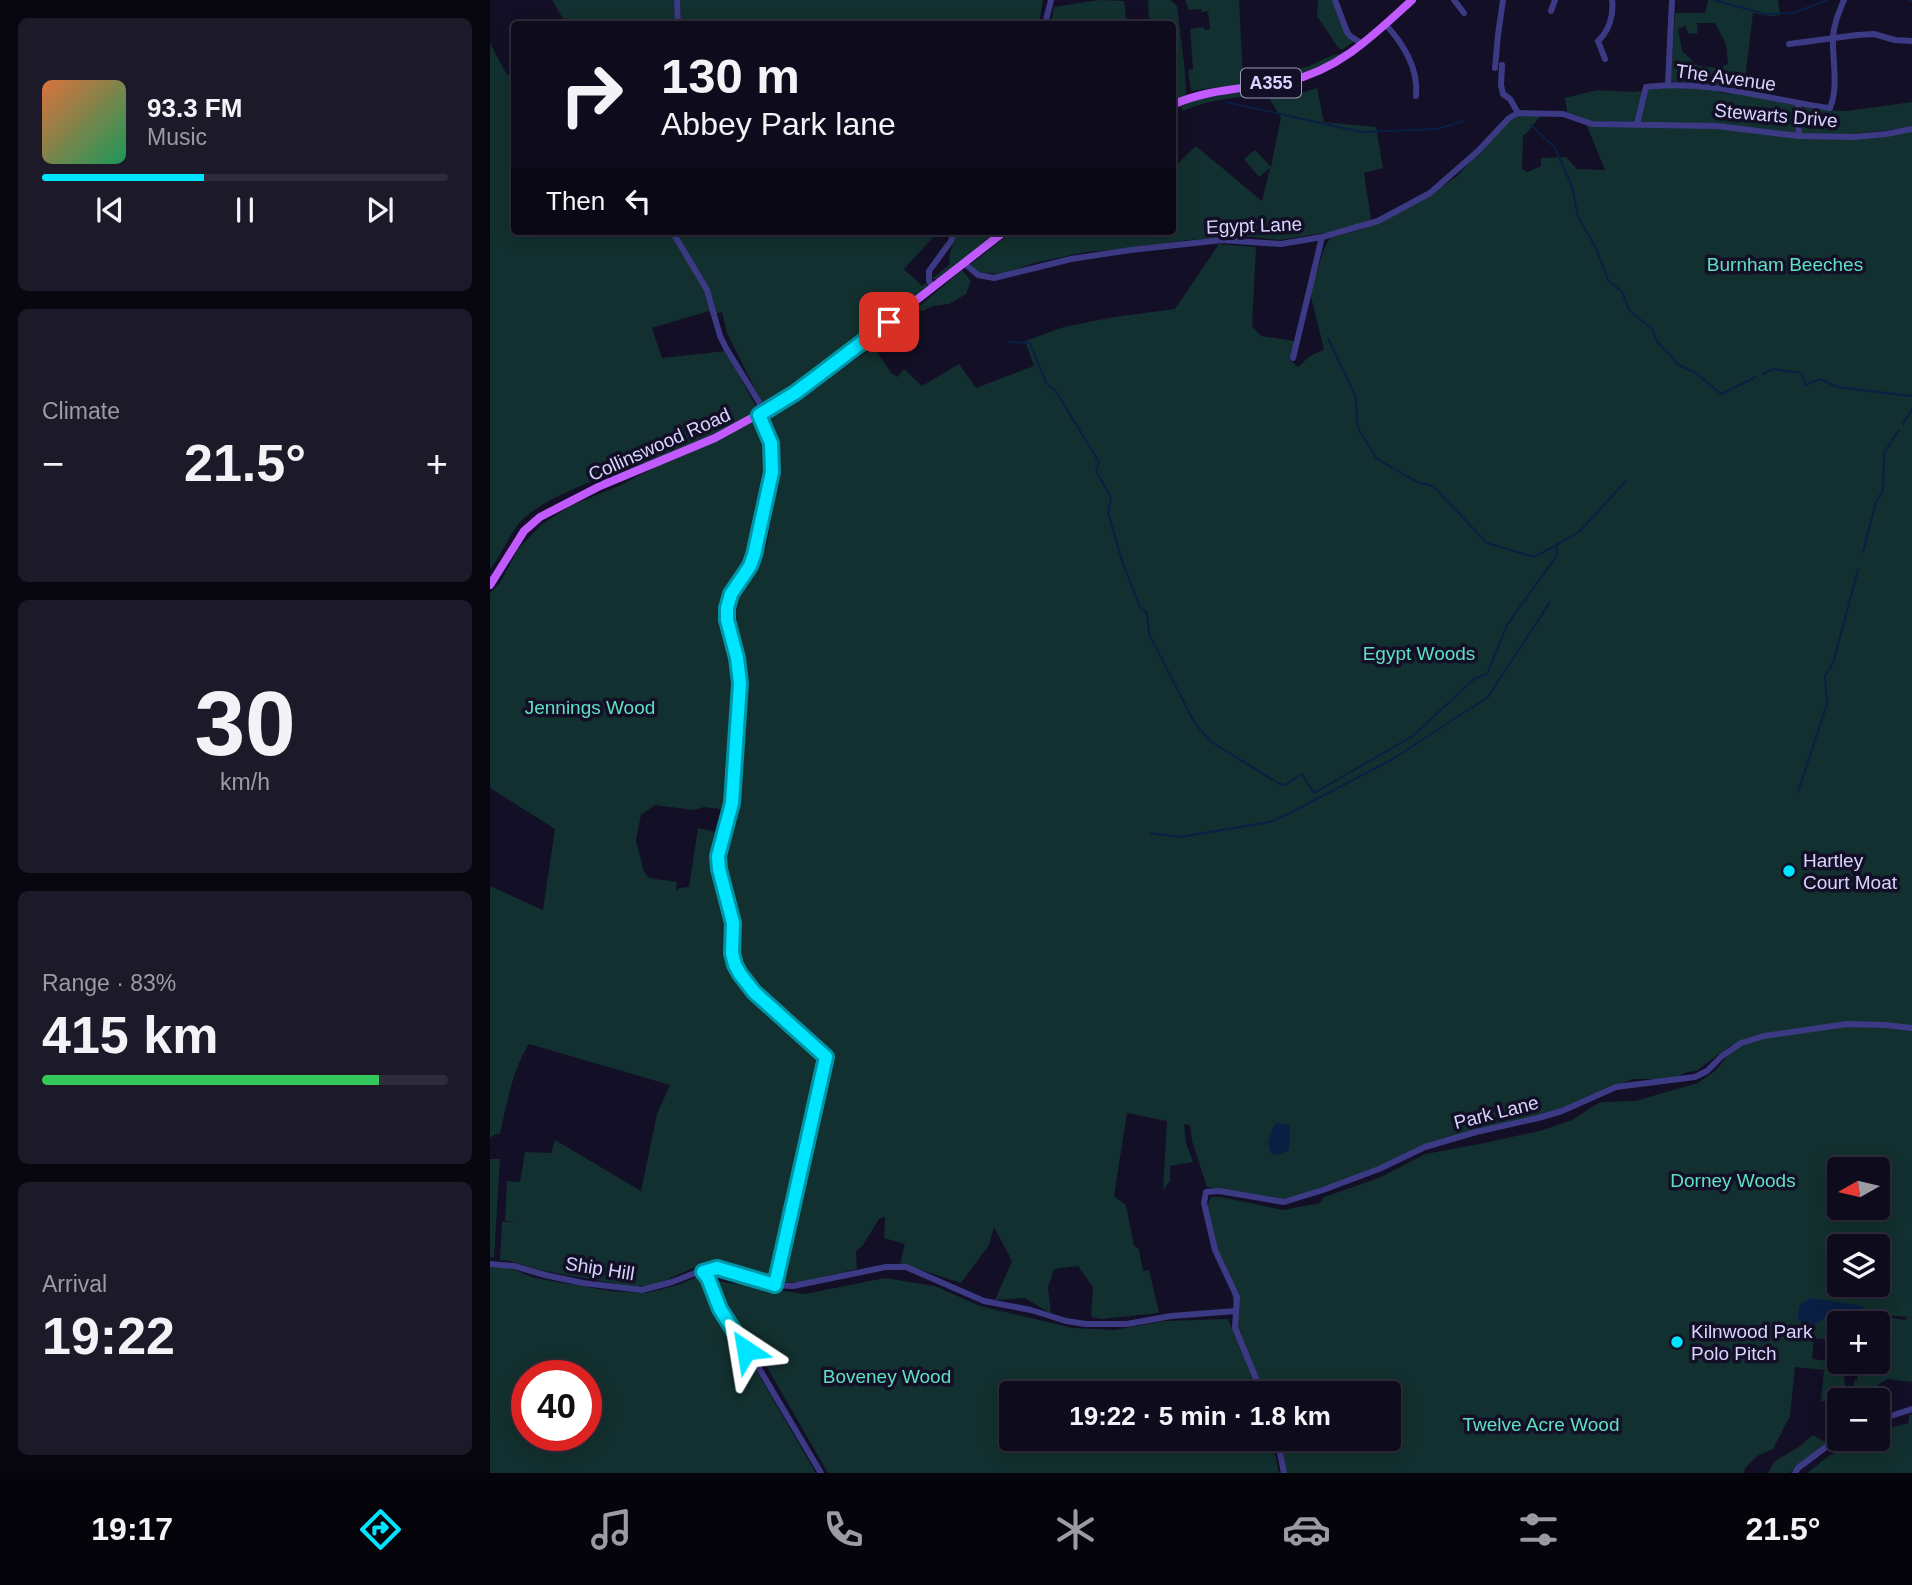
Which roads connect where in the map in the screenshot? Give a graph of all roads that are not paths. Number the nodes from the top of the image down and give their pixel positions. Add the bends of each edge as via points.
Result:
1 (677, 0) edge
2 (1052, 0) edge
3 (1335, 0) edge
4 (1454, 0) edge
5 (1503, 0) edge
6 (1555, 0) edge
7 (1612, 0) edge
8 (1672, 0) edge
9 (1844, 0) edge
10 (1411, 1) edge
11 (1551, 11) dead end
12 (1464, 13) dead end
13 (678, 21) edge
14 (1046, 21) edge
15 (1385, 24) junction
16 (1833, 38) junction
17 (1912, 41) edge
18 (1363, 44) junction
19 (1789, 44) dead end
20 (1605, 59) dead end
21 (1668, 84) junction
22 (1416, 96) dead end
23 (1176, 104) edge
24 (1798, 104) junction
25 (1518, 113) junction
26 (1637, 124) junction
27 (1912, 129) edge
28 (1799, 136) junction
29 (674, 235) edge
30 (953, 235) edge
31 (1000, 235) edge
32 (1322, 237) junction
33 (964, 263) junction
34 (933, 287) junction
35 (1293, 358) dead end
36 (762, 413) junction
37 (490, 585) edge
38 (1912, 1028) edge
39 (490, 1264) edge
40 (703, 1272) junction
41 (775, 1285) junction
42 (1236, 1311) junction
43 (1225, 1312) junction
44 (1235, 1328) junction
45 (1257, 1381) edge
46 (1912, 1409) edge
47 (1890, 1416) edge
48 (1827, 1446) edge
49 (1280, 1451) edge
50 (821, 1473) edge
51 (1284, 1473) edge
52 (1795, 1473) edge

1 - 13 street
2 - 14 street
3 - 18 street via 1350,36
4 - 12 street
5 - 25 street via 1497,35 1501,85
6 - 11 street
7 - 20 street via 1610,22 1603,36 1594,40
8 - 21 street
9 - 16 street, The Avenue
10 - 15 main road, A355
15 - 18 main road, A355
15 - 22 street via 1408,55
16 - 17 street via 1874,34
16 - 19 street
16 - 24 street, The Avenue via 1834,98 1830,108
18 - 23 main road, A355 via 1310,74 1210,92
21 - 24 street, The Avenue
21 - 26 street, The Avenue via 1646,87
24 - 28 street, The Avenue
25 - 26 street via 1563,114 1592,124
25 - 32 street, Egypt Lane via 1430,193 1378,221
26 - 28 street, Stewarts Drive via 1717,125
27 - 28 street, Stewarts Drive via 1854,137
29 - 36 street via 707,290 720,336
30 - 34 street via 929,271
31 - 33 main road, Collinswood Road
32 - 33 street, Egypt Lane via 1281,244 1222,240 1131,250 994,278 978,275
32 - 35 street
33 - 34 main road, Collinswood Road
34 - 36 main road, Collinswood Road via 828,369
36 - 37 main road, Collinswood Road via 540,517 524,531
36 - 41 street via 771,443 772,472 754,555 727,608 740,683 732,803 719,869 733,923 732,953 740,974 826,1057
38 - 42 street, Park Lane via 1847,1024 1741,1042 1695,1077 1616,1087 1562,1111 1425,1147 1379,1169 1284,1202 1206,1192 1206,1218 1237,1297
39 - 40 street, Ship Hill via 642,1290
40 - 41 street via 717,1268
40 - 50 street via 720,1309
41 - 43 street via 805,1285 886,1267 906,1268 984,1301 1086,1324 1127,1324
42 - 43 street
42 - 44 street
43 - 44 street
44 - 45 street
46 - 47 street
48 - 52 street
49 - 51 street

